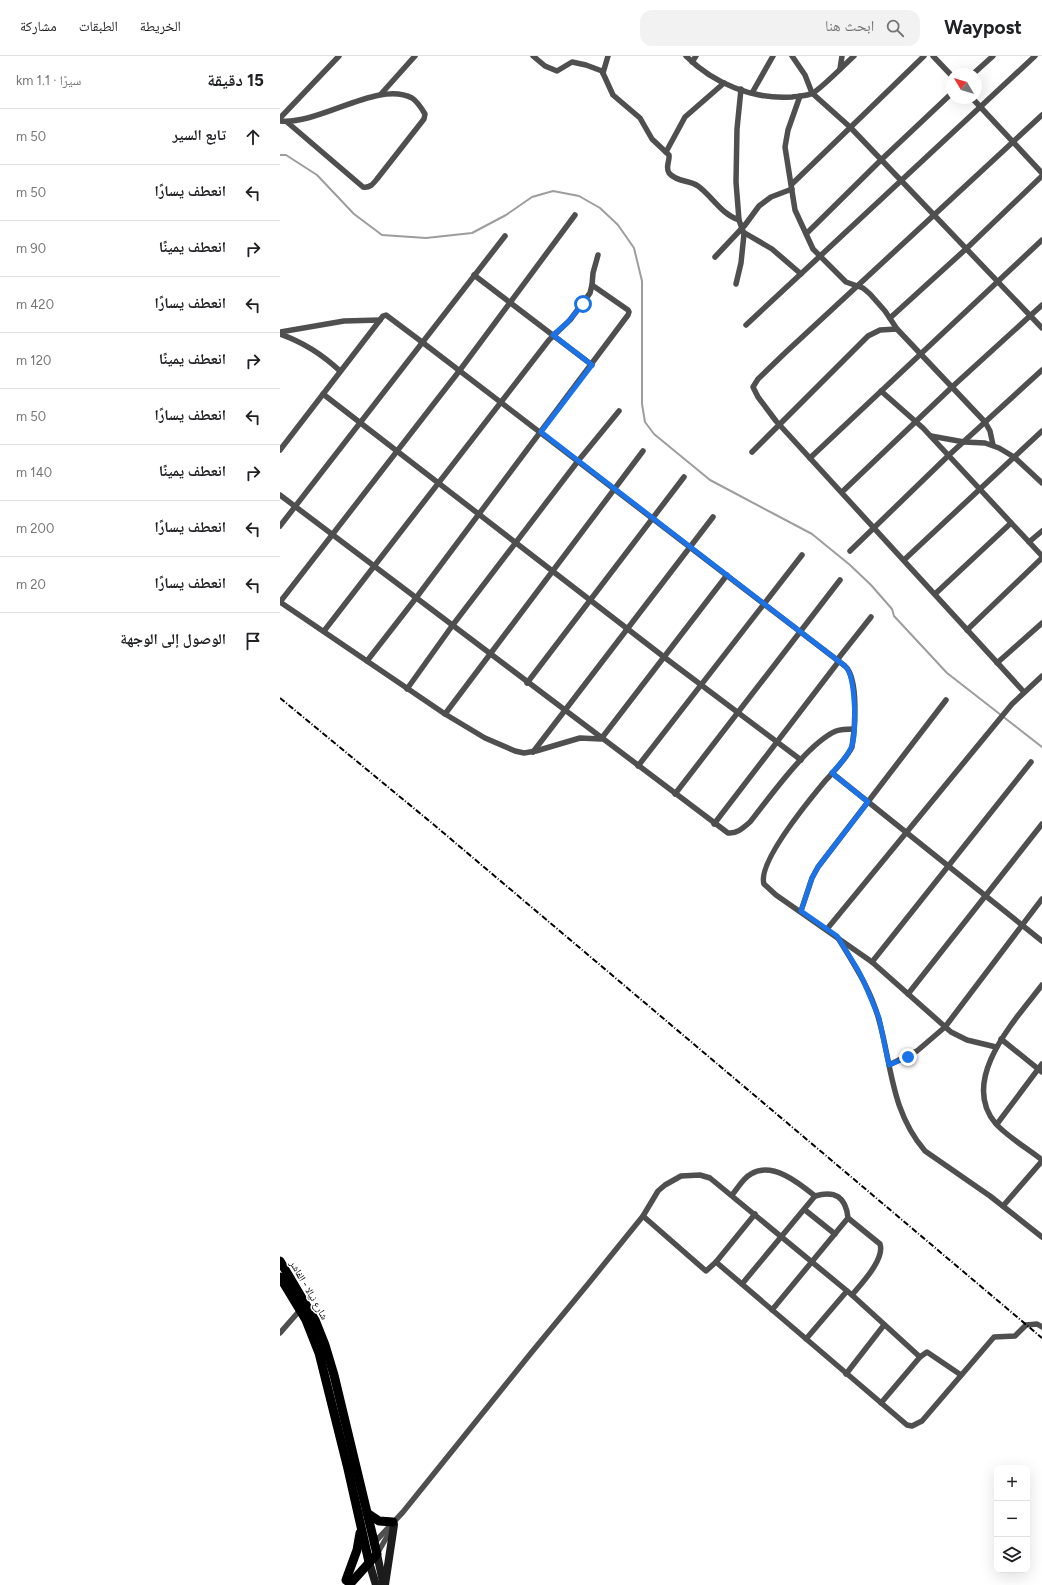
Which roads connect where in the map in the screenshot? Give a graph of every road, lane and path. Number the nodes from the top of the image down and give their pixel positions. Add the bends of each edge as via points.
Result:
1 (339, 56) edge
2 (416, 56) edge
3 (533, 56) edge
4 (608, 56) edge
5 (686, 56) edge
6 (696, 56) edge
7 (773, 56) edge
8 (792, 56) edge
9 (842, 56) edge
10 (854, 56) edge
11 (924, 56) edge
12 (933, 56) edge
13 (993, 56) edge
14 (1035, 56) edge
15 (692, 62) junction
16 (980, 68) edge
17 (840, 69) junction
18 (946, 70) edge
19 (603, 73) junction
20 (724, 83) junction
21 (741, 89) junction
22 (752, 93) junction
23 (812, 93) junction
24 (381, 94) junction
25 (800, 96) junction
26 (946, 99) edge
27 (980, 106) junction
28 (1042, 115) edge
29 (280, 118) edge
30 (280, 121) edge
31 (287, 122) junction
32 (850, 126) junction
33 (1013, 142) junction
34 (666, 152) junction
35 (882, 159) junction
36 (1042, 173) edge
37 (1042, 176) edge
38 (902, 180) junction
39 (792, 186) junction
40 (934, 214) junction
41 (575, 215) dead end
42 (739, 220) junction
43 (742, 230) junction
44 (807, 233) junction
45 (505, 236) dead end
46 (1042, 240) edge
47 (967, 248) junction
48 (598, 255) dead end
49 (820, 256) junction
50 (715, 257) dead end
51 (801, 274) junction
52 (474, 275) junction
53 (998, 281) junction
54 (736, 284) dead end
55 (592, 285) junction
56 (858, 286) junction
57 (510, 303) junction
58 (1042, 305) edge
59 (1030, 316) junction
60 (890, 318) junction
61 (380, 320) junction
62 (746, 325) dead end
63 (898, 328) junction
64 (1042, 328) edge
65 (280, 333) edge
66 (553, 335) junction
67 (422, 342) junction
68 (920, 354) junction
69 (592, 365) junction
70 (460, 370) junction
71 (1042, 370) edge
72 (340, 371) junction
73 (952, 387) junction
74 (881, 391) junction
75 (323, 394) junction
76 (500, 402) junction
77 (620, 411) dead end
78 (916, 421) junction
79 (985, 422) junction
80 (360, 423) junction
81 (780, 425) junction
82 (1042, 431) edge
83 (541, 432) junction
84 (931, 436) junction
85 (964, 442) junction
86 (993, 445) junction
87 (280, 450) edge
88 (643, 451) dead end
89 (397, 452) junction
90 (752, 452) dead end
91 (949, 455) junction
92 (1014, 457) junction
93 (810, 458) junction
94 (578, 461) junction
95 (684, 477) dead end
96 (438, 483) junction
97 (1042, 483) edge
98 (614, 489) junction
99 (981, 490) junction
100 (842, 492) junction
101 (280, 496) edge
102 (295, 507) junction
103 (479, 514) junction
104 (713, 517) dead end
105 (652, 518) junction
106 (1011, 523) junction
107 (280, 526) edge
108 (874, 528) junction
109 (1042, 531) edge
110 (333, 536) junction
111 (1029, 542) junction
112 (516, 543) junction
113 (690, 547) junction
114 (850, 551) dead end
115 (802, 555) dead end
116 (1042, 557) edge
117 (904, 560) junction
118 (373, 566) junction
119 (553, 571) junction
120 (727, 575) junction
121 (840, 580) dead end
122 (935, 594) junction
123 (416, 598) junction
124 (590, 599) junction
125 (280, 602) edge
126 (764, 604) junction
127 (871, 617) dead end
128 (1042, 624) edge
129 (452, 626) junction
130 (627, 629) junction
131 (967, 630) junction
132 (324, 631) junction
133 (801, 632) junction
134 (490, 654) junction
135 (664, 657) junction
136 (838, 660) junction
137 (367, 661) junction
138 (997, 663) junction
139 (1042, 676) edge
140 (527, 683) junction
141 (700, 685) junction
142 (407, 689) junction
143 (1024, 692) junction
144 (946, 700) dead end
145 (564, 711) junction
146 (738, 713) junction
147 (445, 714) junction
148 (854, 729) junction
149 (601, 739) junction
150 (777, 742) junction
151 (533, 752) junction
152 (801, 760) junction
153 (1031, 762) dead end
154 (638, 766) junction
155 (832, 773) junction
156 (675, 794) junction
157 (868, 802) junction
158 (714, 824) junction
159 (1042, 824) edge
160 (907, 833) junction
161 (948, 866) junction
162 (985, 896) junction
163 (1042, 899) edge
164 (801, 911) junction
165 (1022, 925) junction
166 (827, 929) junction
167 (837, 936) junction
168 (1042, 941) edge
169 (872, 962) junction
170 (1042, 985) edge
171 (908, 994) junction
172 (945, 1027) junction
173 (1001, 1039) junction
174 (996, 1047) junction
175 (889, 1065) junction
176 (1041, 1068) edge
177 (997, 1124) junction
178 (1042, 1160) edge
179 (732, 1195) junction
180 (815, 1196) junction
181 (1003, 1206) junction
182 (805, 1210) junction
183 (755, 1214) junction
184 (643, 1216) junction
185 (848, 1218) junction
186 (835, 1234) junction
187 (782, 1237) junction
188 (1042, 1237) edge
189 (280, 1261) edge
190 (716, 1262) junction
191 (812, 1262) junction
192 (280, 1276) edge
193 (742, 1284) junction
194 (291, 1286) junction
195 (850, 1293) junction
196 (301, 1309) junction
197 (772, 1310) junction
198 (884, 1325) junction
199 (1042, 1327) edge
200 (316, 1332) junction
201 (280, 1333) edge
202 (806, 1339) junction
203 (920, 1356) junction
204 (846, 1374) junction
205 (961, 1376) junction
206 (881, 1404) junction
207 (352, 1468) junction
208 (367, 1513) junction
209 (395, 1521) junction
210 (360, 1528) junction
211 (373, 1544) junction
212 (366, 1552) junction
213 (376, 1554) junction
214 (369, 1562) junction
215 (346, 1583) edge
216 (376, 1585) edge
217 (384, 1585) edge

1 - 29 street
2 - 24 street
3 - 19 street via 545,66 557,71 572,62
4 - 19 street
5 - 15 street
6 - 15 street
7 - 22 street
8 - 23 street via 805,75
9 - 17 street
10 - 17 street
11 - 32 street
12 - 18 street
13 - 16 street
14 - 27 street
15 - 20 street
17 - 23 street
19 - 34 street via 613,95 640,118 652,139
20 - 21 street
20 - 34 street via 685,118
21 - 22 street
21 - 42 street via 736,142
22 - 25 street via 767,96
23 - 25 street
23 - 32 street
24 - 31 street via 304,120
24 - 31 street via 413,98 425,114 424,119 369,187 363,187
25 - 39 street via 786,139
26 - 35 street
27 - 33 street
27 - 38 street
28 - 33 street
30 - 31 street
32 - 35 street
32 - 39 street
33 - 36 street
33 - 40 street
34 - 42 street via 670,156 667,166 670,174 699,186 727,214
35 - 38 street
35 - 44 street
37 - 47 street
38 - 40 street
38 - 49 street
39 - 43 street via 762,204
39 - 44 street via 795,210
40 - 47 street
40 - 56 street
41 - 57 street
42 - 43 street
43 - 50 street
43 - 51 street via 775,251
43 - 54 street via 741,262
44 - 49 street via 813,249
45 - 52 street
46 - 53 street
47 - 53 street
47 - 60 street
48 - 55 street
49 - 51 street
49 - 56 street via 846,282
51 - 62 street
52 - 57 street
52 - 67 street
53 - 59 street
53 - 68 street
55 - 66 street via 583,304
55 - 69 street via 629,312
56 - 60 street via 870,294
56 - 81 street via 754,383 758,397
57 - 66 street
57 - 70 street
58 - 59 street
59 - 64 street
59 - 73 street
60 - 63 street
61 - 65 street via 344,321
61 - 67 street via 386,315
61 - 72 street
63 - 68 street
63 - 81 street via 880,330 868,336
65 - 72 street via 321,354
66 - 69 street
66 - 76 street
67 - 70 street
67 - 80 street
68 - 73 street
68 - 74 street
69 - 83 street
70 - 76 street
70 - 89 street
71 - 79 street
72 - 75 street
73 - 78 street
73 - 79 street
74 - 78 street
74 - 93 street
75 - 80 street
75 - 87 street
76 - 83 street
76 - 96 street
77 - 94 street
78 - 84 street
78 - 100 street
79 - 85 street
79 - 86 street
80 - 89 street
80 - 102 street
81 - 90 street
81 - 93 street
82 - 92 street
83 - 94 street
83 - 103 street
84 - 85 street
84 - 91 street
85 - 86 street
85 - 91 street
86 - 92 street
88 - 98 street
89 - 96 street
89 - 110 street
91 - 99 street
91 - 108 street
92 - 97 street
92 - 99 street
93 - 100 street
94 - 98 street
94 - 112 street
95 - 105 street
96 - 103 street
96 - 118 street
98 - 105 street
98 - 119 street
99 - 106 street
99 - 117 street
100 - 108 street
101 - 102 street
102 - 107 street
102 - 110 street
103 - 112 street
103 - 123 street
104 - 113 street
105 - 113 street
105 - 124 street
106 - 111 street
106 - 122 street
108 - 114 street
108 - 117 street
109 - 111 street
110 - 118 street
110 - 125 street
111 - 116 street
112 - 119 street
112 - 129 street
113 - 120 street
113 - 130 street
115 - 126 street
116 - 131 street
117 - 122 street
118 - 123 street
118 - 132 street
119 - 124 street
119 - 134 street
120 - 126 street
120 - 135 street
121 - 133 street
122 - 131 street
123 - 129 street
123 - 137 street
124 - 130 street
124 - 140 street
125 - 132 street
126 - 133 street
126 - 141 street
127 - 136 street
128 - 138 street
129 - 134 street
129 - 142 street
130 - 135 street
130 - 145 street
131 - 138 street
132 - 137 street
133 - 136 street
133 - 146 street
134 - 140 street
134 - 147 street
135 - 141 street
135 - 149 street
136 - 148 street via 852,677
136 - 150 street
137 - 142 street
138 - 143 street
139 - 143 street
140 - 145 street
141 - 146 street
141 - 154 street
142 - 147 street
143 - 160 street
144 - 157 street
145 - 149 street
145 - 151 street
146 - 150 street
146 - 156 street
147 - 151 street via 485,738 515,751
148 - 152 street via 842,729 830,734
148 - 155 street via 851,750
149 - 151 street via 580,738
149 - 154 street
150 - 152 street
150 - 158 street
152 - 158 street via 745,827 729,834
153 - 161 street
154 - 156 street
155 - 157 street
155 - 164 street via 782,838 764,871 763,881 766,887
156 - 158 street
157 - 160 street
157 - 164 street via 818,867
159 - 162 street
160 - 161 street
160 - 166 street
161 - 162 street
161 - 169 street
162 - 165 street
162 - 171 street
163 - 165 street
164 - 166 street
165 - 168 street
165 - 172 street
166 - 167 street
167 - 169 street
167 - 175 street via 858,970 871,998 879,1018
169 - 171 street
170 - 173 street
171 - 172 street
172 - 174 street via 966,1040
172 - 175 street via 917,1051
173 - 174 street
173 - 176 street
174 - 177 street via 986,1077 983,1098
175 - 181 street via 899,1108 919,1144 925,1151
176 - 177 street
177 - 178 street
178 - 181 street
179 - 180 street via 749,1175 758,1170 785,1174
179 - 183 street
179 - 184 street via 710,1178 700,1175 681,1176 658,1191
180 - 182 street
180 - 185 street via 825,1193 837,1197 847,1207
181 - 188 street
182 - 186 street
182 - 187 street
183 - 187 street
183 - 190 street
184 - 190 street via 706,1271
184 - 209 street
185 - 186 street
185 - 195 street via 880,1244 882,1249 868,1276
186 - 191 street
187 - 191 street
187 - 193 street
189 - 194 highway, شارع نيالا - الفاشر
190 - 193 street
191 - 195 street
191 - 197 street
192 - 194 highway, شارع نيالا - الفاشر
193 - 197 street
194 - 196 highway, شارع نيالا - الفاشر
194 - 200 highway, شارع نيالا - الفاشر
195 - 198 street
195 - 202 street
196 - 200 highway, شارع نيالا - الفاشر
196 - 201 street
197 - 202 street
198 - 203 street
198 - 204 street
199 - 205 street via 1037,1324 1026,1325 1015,1336 994,1338
200 - 207 highway via 319,1353 330,1376
202 - 204 street
203 - 205 street via 927,1352
203 - 206 street
204 - 206 street
205 - 206 street via 922,1421 912,1426 907,1425
207 - 208 highway
207 - 210 highway
208 - 209 highway via 379,1521
208 - 211 highway
209 - 211 street
209 - 213 street
209 - 217 main road
210 - 212 highway
210 - 215 highway via 357,1550
211 - 212 highway
211 - 213 highway
212 - 214 highway
212 - 215 highway
213 - 214 highway
213 - 217 main road
214 - 215 highway
214 - 216 main road

